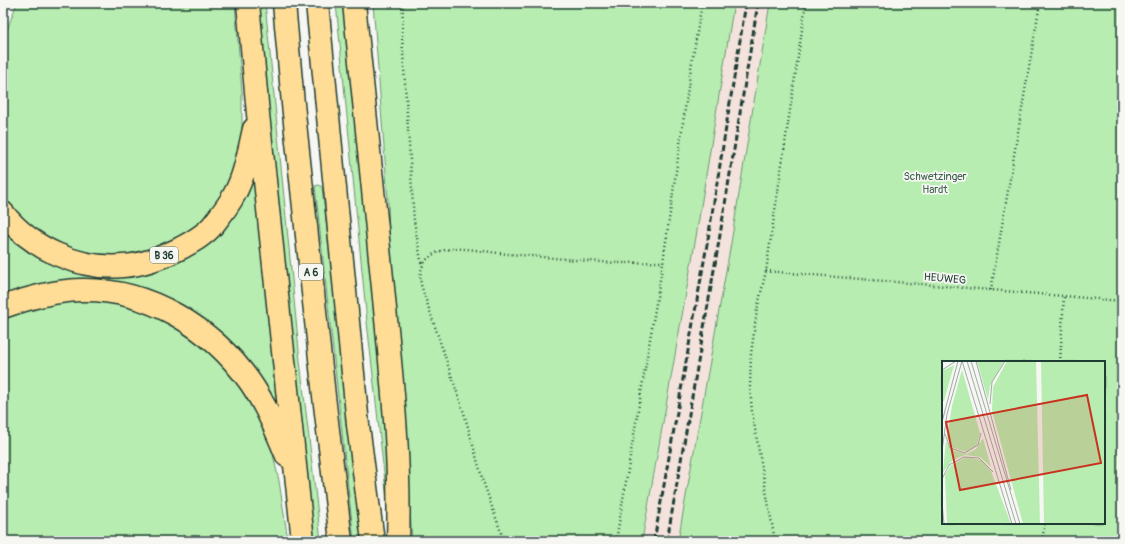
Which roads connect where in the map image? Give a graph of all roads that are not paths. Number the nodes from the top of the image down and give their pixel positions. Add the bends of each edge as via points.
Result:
1 (248, 3) edge
2 (284, 3) edge
3 (317, 3) edge
4 (354, 3) edge
5 (258, 114) junction
6 (3, 213) edge
7 (3, 307) edge
8 (296, 479) junction
9 (304, 541) edge
10 (341, 541) edge
11 (373, 541) edge
12 (398, 541) edge

1 - 5 highway
2 - 10 highway, A 6
3 - 11 highway via 357,417
4 - 12 highway via 389,354 399,506
5 - 6 highway, B 36 via 244,171 234,195 212,226 174,252 148,262 123,266 99,266 72,260 36,243 12,224
5 - 8 highway
7 - 8 highway via 53,293 81,290 112,292 169,310 198,328 215,343 250,382 276,428
8 - 9 highway

